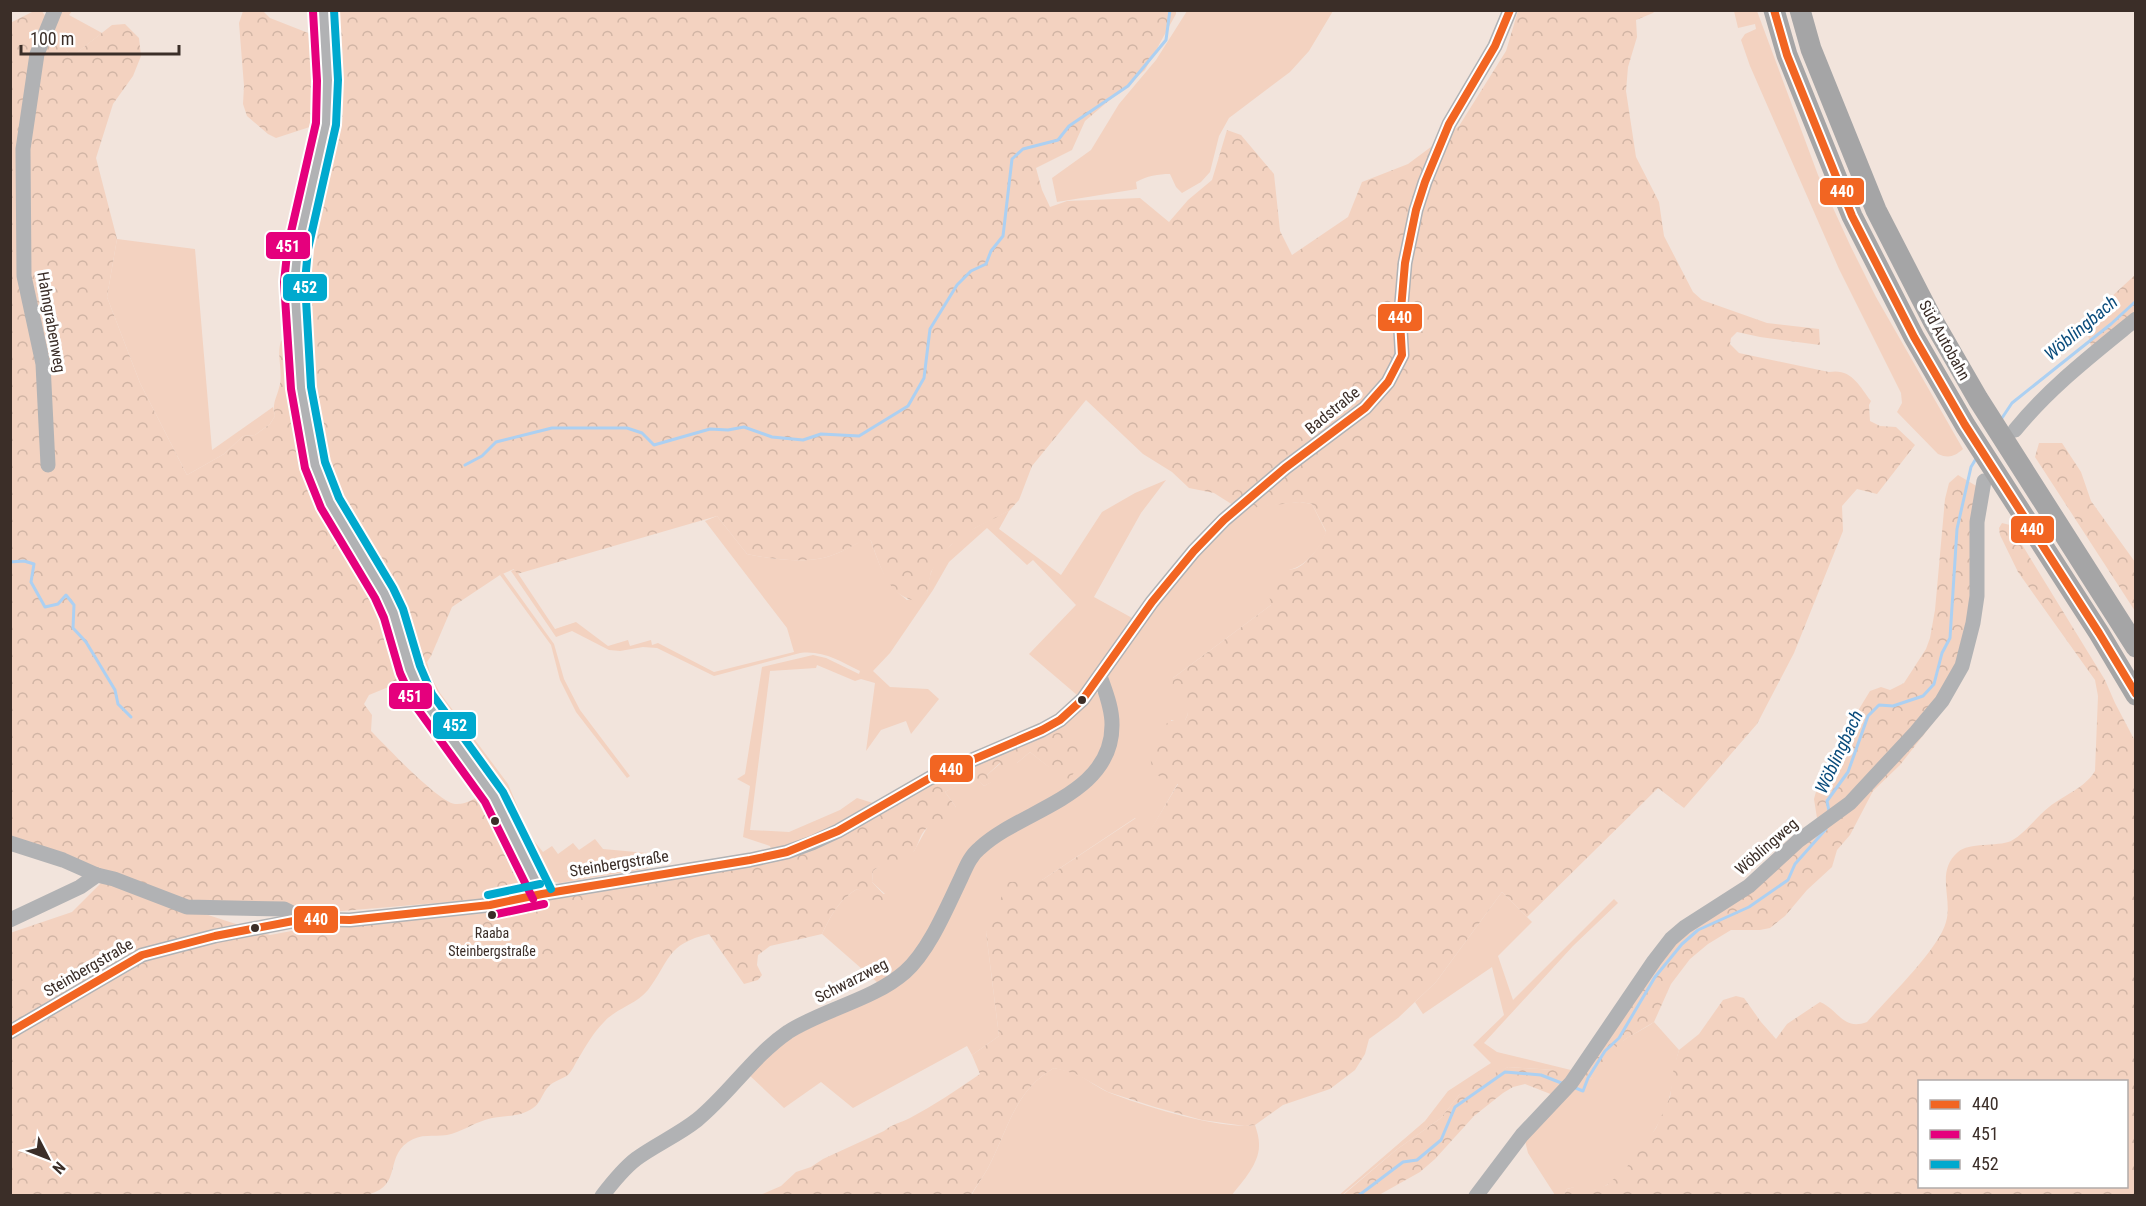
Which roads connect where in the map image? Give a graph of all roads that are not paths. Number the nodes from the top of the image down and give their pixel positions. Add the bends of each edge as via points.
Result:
1 (56, 10) edge
2 (323, 10) edge
3 (1510, 10) edge
4 (1774, 10) edge
5 (1800, 10) edge
6 (2136, 319) edge
7 (2015, 430) dead end
8 (48, 465) dead end
9 (1984, 481) dead end
10 (2136, 647) edge
11 (1100, 676) junction
12 (2136, 695) edge
13 (10, 843) edge
14 (97, 875) junction
15 (542, 894) junction
16 (304, 919) junction
17 (10, 920) edge
18 (10, 1032) edge
19 (602, 1196) edge
20 (1476, 1196) edge

1 - 8 street, Hahngrabenweg via 37,54 23,149 24,276 43,364
2 - 15 street via 328,81 326,124 294,282 301,388 315,465 330,503 384,593 423,699 494,797
3 - 11 street, Badstraße via 1495,46 1449,124 1422,191 1405,262 1400,321 1402,355 1388,382 1365,408 1285,468 1212,531 1166,584
4 - 12 highway, Süd Autobahn via 1787,55 1852,216 1914,337 1965,425
5 - 10 highway, Süd Autobahn via 1811,49 1876,210 1933,321 1978,399
6 - 7 street via 2036,404
9 - 20 street, Wöblingweg via 1977,522 1973,623 1962,666 1942,701 1850,802 1798,841 1749,886 1671,939 1571,1083 1522,1135
11 - 15 street, Steinbergstraße via 1076,706 1051,725 930,778 812,843 750,860
11 - 19 street, Schwarzweg via 1112,724 1110,740 1094,773 1070,794 979,848 922,950 904,972 780,1038 701,1116 636,1159
13 - 14 street
14 - 16 street via 187,907 284,909
14 - 17 street
15 - 16 street, Steinbergstraße via 490,905 350,920
16 - 18 street, Steinbergstraße via 142,955

